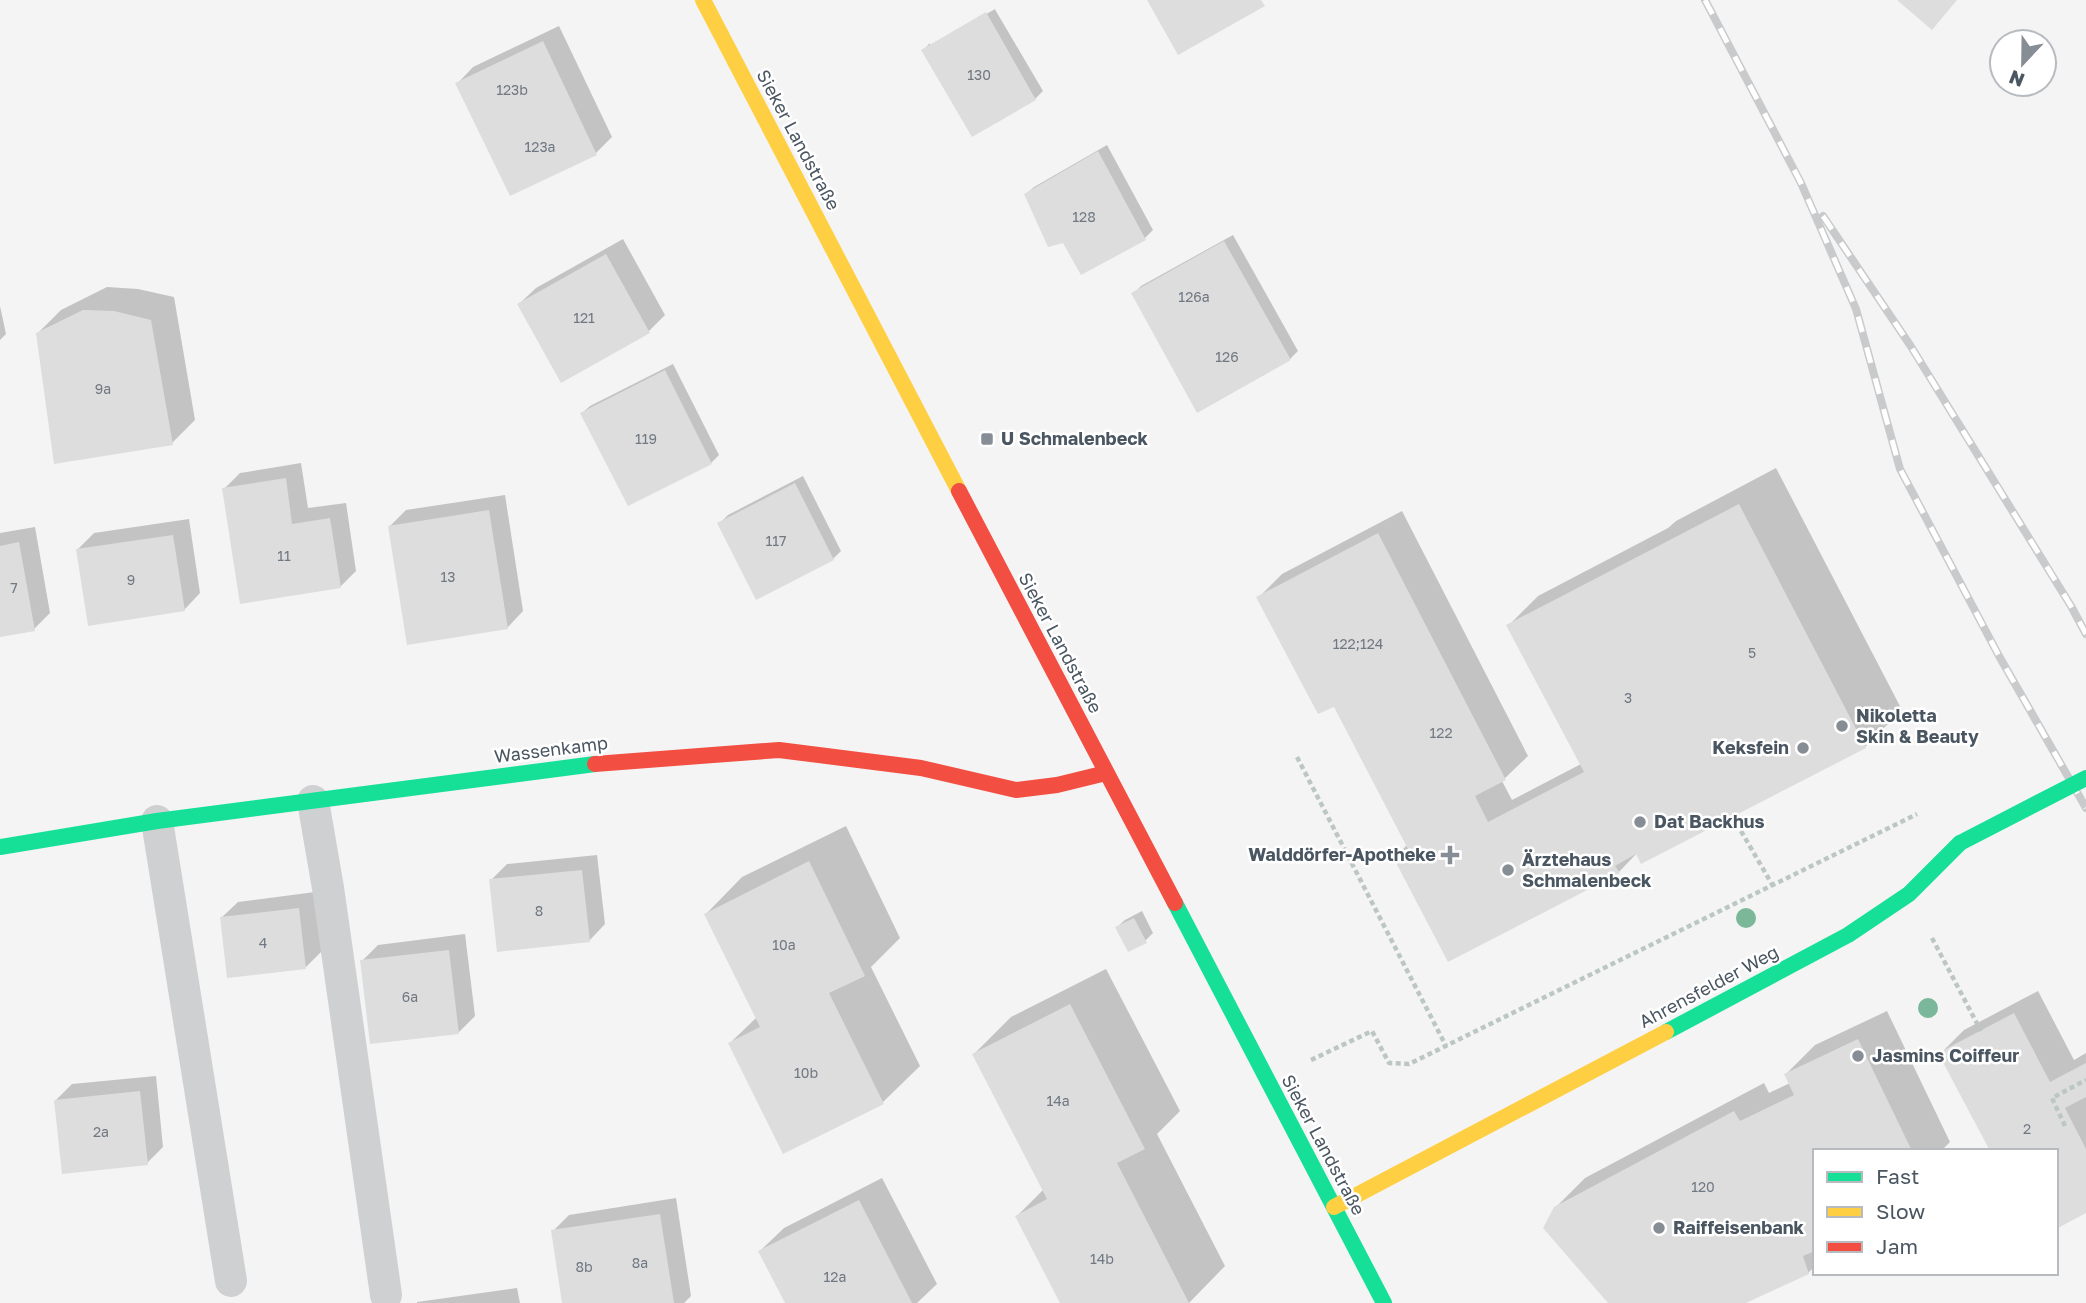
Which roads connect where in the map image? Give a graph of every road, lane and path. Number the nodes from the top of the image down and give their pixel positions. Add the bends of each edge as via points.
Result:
1 (703, 0) edge
2 (1297, 757) dead end
3 (1106, 773) junction
4 (2086, 778) edge
5 (313, 801) junction
6 (1926, 810) dead end
7 (157, 821) junction
8 (1759, 822) dead end
9 (1752, 825) dead end
10 (1741, 831) dead end
11 (0, 847) edge
12 (1773, 886) junction
13 (1909, 894) junction
14 (1981, 1031) dead end
15 (1446, 1046) junction
16 (1306, 1062) dead end
17 (2086, 1080) edge
18 (2065, 1126) dead end
19 (1334, 1207) junction
20 (230, 1282) dead end
21 (386, 1295) dead end
22 (1384, 1303) edge

1 - 3 street, Sieker Landstraße
2 - 15 path
3 - 5 street, Wassenkamp via 1016,790 921,768 779,750 626,760
3 - 19 street, Sieker Landstraße
4 - 13 street, Ahrensfelder Weg, bridge via 1960,843
5 - 7 street, Wassenkamp
5 - 21 lane
6 - 12 path
7 - 11 street, Wassenkamp
7 - 20 lane
8 - 9 path
10 - 12 path
12 - 15 path
13 - 14 path
13 - 19 street, Ahrensfelder Weg via 1848,935
15 - 16 path via 1409,1064 1389,1063 1372,1031
17 - 18 path via 2052,1098
19 - 22 street, Sieker Landstraße

